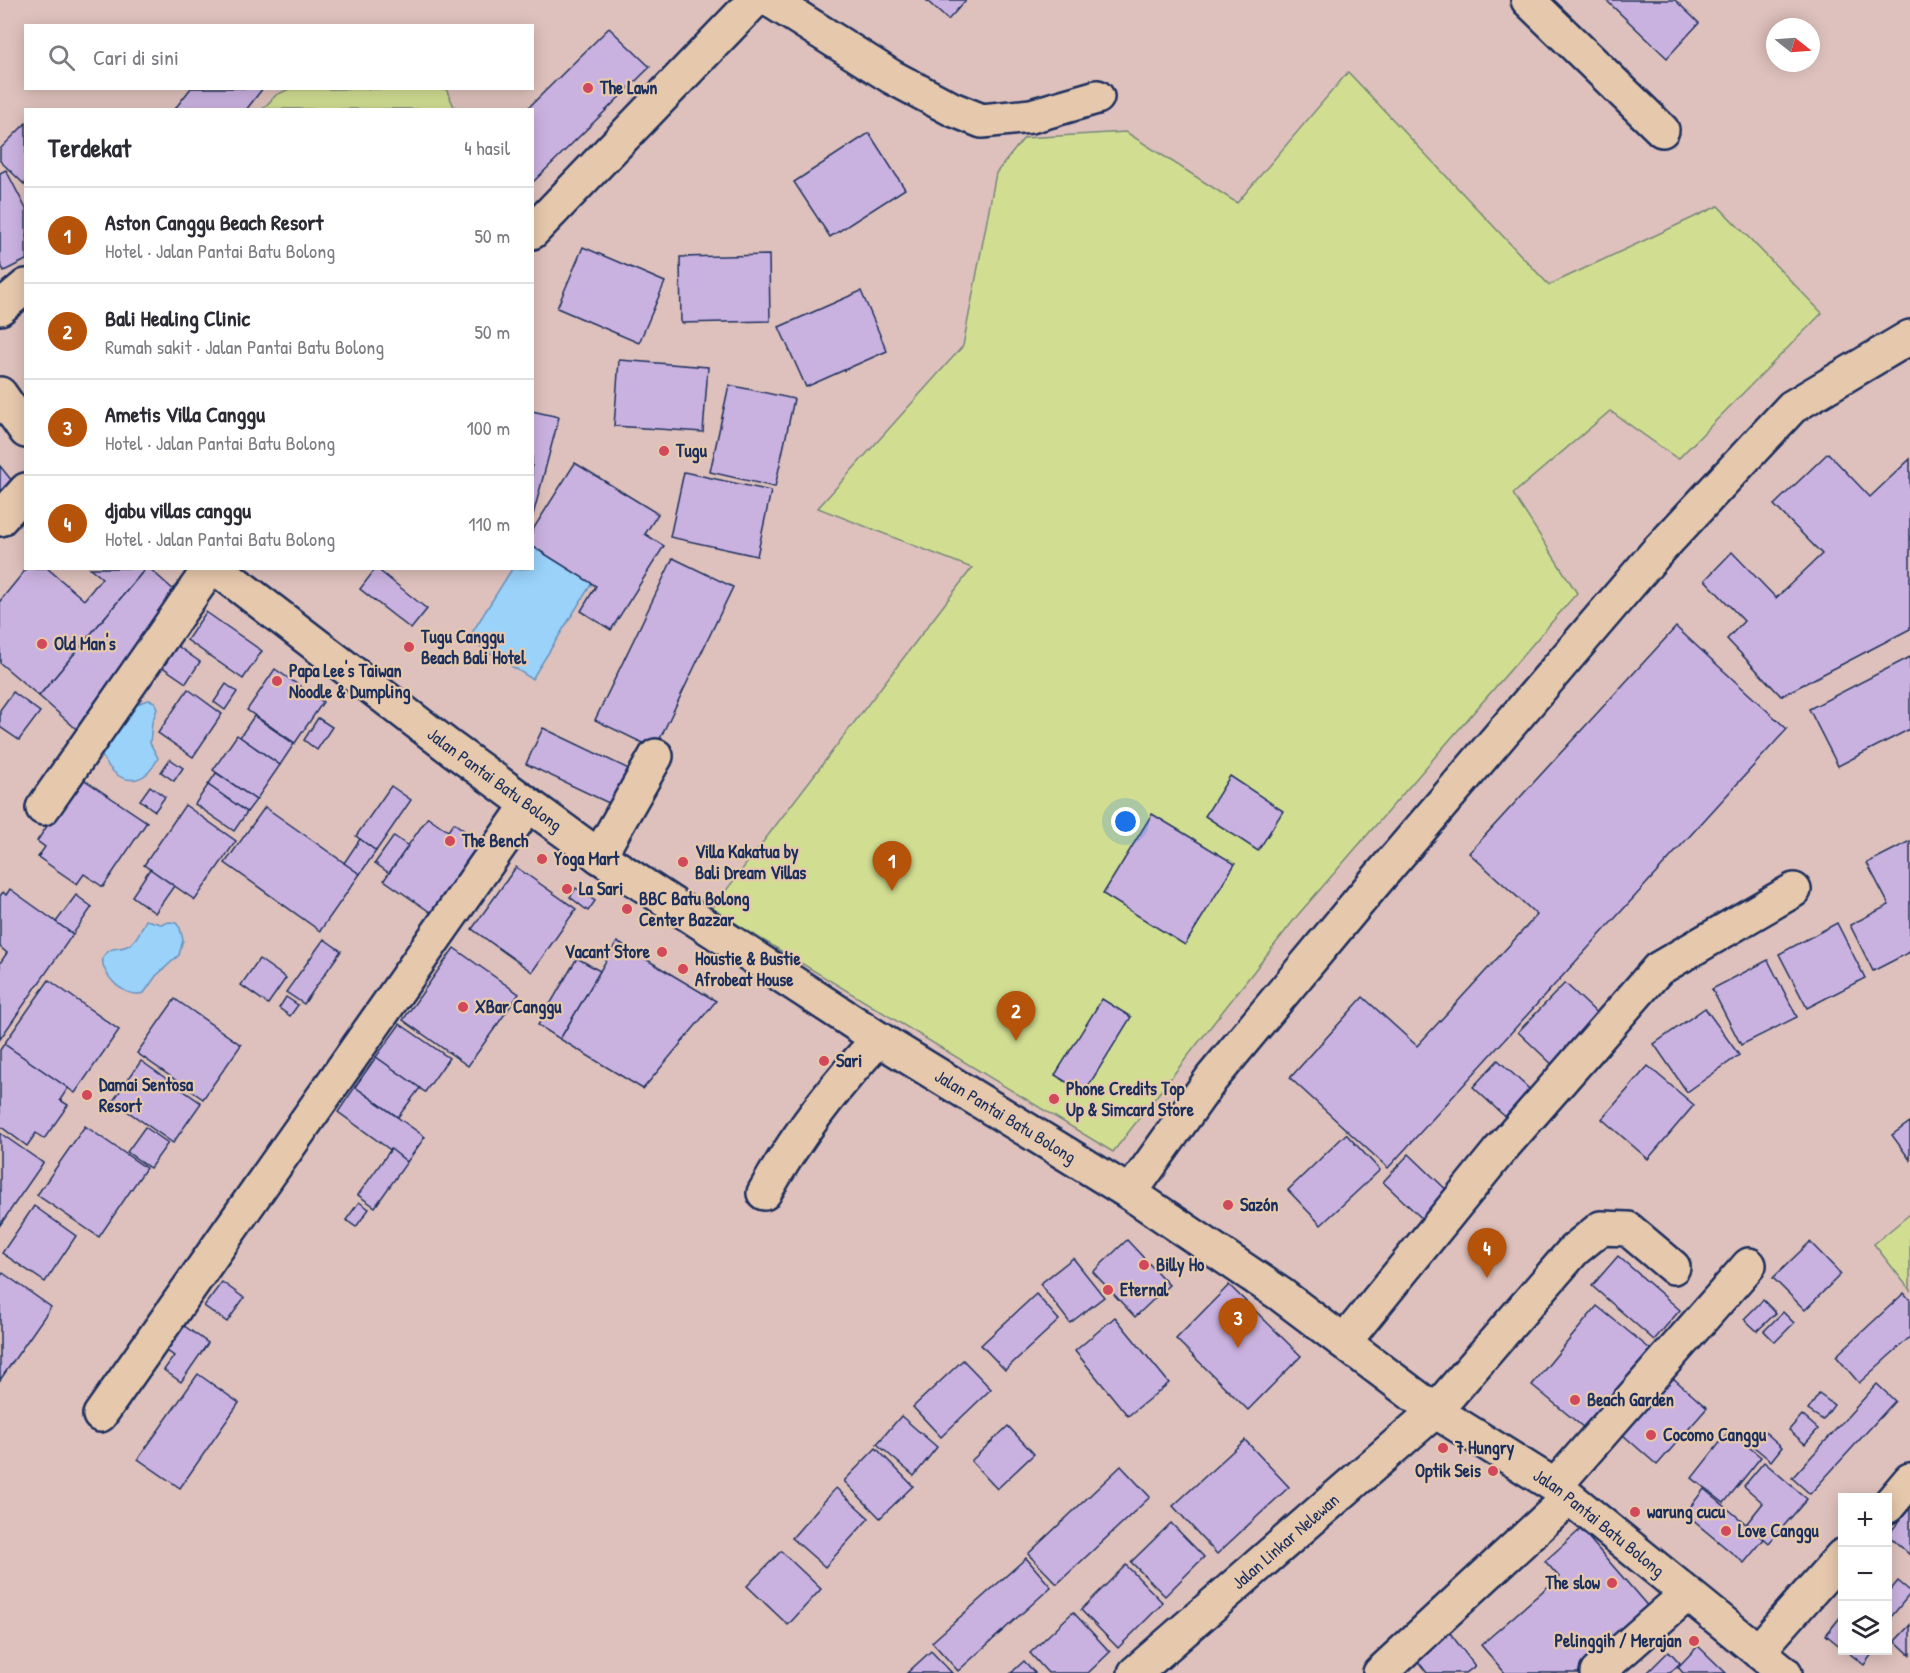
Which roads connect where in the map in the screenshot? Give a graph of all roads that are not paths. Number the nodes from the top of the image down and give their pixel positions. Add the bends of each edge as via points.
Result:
1 (755, 0) edge
2 (770, 0) edge
3 (1528, 0) edge
4 (1097, 97) dead end
5 (1662, 130) dead end
6 (534, 230) edge
7 (24, 288) edge
8 (0, 308) edge
9 (1910, 337) edge
10 (0, 394) edge
11 (24, 428) edge
12 (24, 492) edge
13 (0, 519) edge
14 (209, 570) edge
15 (219, 570) edge
16 (656, 756) dead end
17 (528, 804) junction
18 (43, 808) dead end
19 (599, 856) junction
20 (1794, 890) dead end
21 (879, 1038) junction
22 (764, 1193) dead end
23 (1131, 1193) junction
24 (1749, 1265) dead end
25 (1673, 1267) dead end
26 (1344, 1342) junction
27 (1435, 1411) junction
28 (100, 1415) dead end
29 (1910, 1480) edge
30 (1562, 1492) junction
31 (1892, 1500) edge
32 (1838, 1561) edge
33 (1687, 1594) junction
34 (1758, 1651) junction
35 (1135, 1673) edge
36 (1380, 1673) edge
37 (1597, 1673) edge
38 (1785, 1673) edge

1 - 6 street
2 - 4 street via 892,77 982,121 1031,116
3 - 5 street
7 - 8 street
9 - 23 street via 1792,407 1656,553 1212,1078
10 - 11 street
12 - 13 street
14 - 18 street
15 - 17 street, Jalan Pantai Batu Bolong
16 - 19 street
17 - 19 street, Jalan Pantai Batu Bolong
17 - 28 street
19 - 21 street, Jalan Pantai Batu Bolong
20 - 26 street via 1658,969 1500,1149
21 - 22 street via 787,1152
21 - 23 street, Jalan Pantai Batu Bolong
23 - 26 street, Jalan Pantai Batu Bolong
24 - 30 street
25 - 27 street, Jalan Linkar Nelewan via 1628,1229 1601,1227 1574,1251
26 - 27 street, Jalan Pantai Batu Bolong
27 - 30 street, Jalan Pantai Batu Bolong
27 - 35 street, Jalan Linkar Nelewan
29 - 31 street
30 - 33 street, Jalan Pantai Batu Bolong
30 - 36 street
32 - 34 street
33 - 34 street, Jalan Pantai Batu Bolong
33 - 37 street
34 - 38 street, Jalan Pantai Batu Bolong

